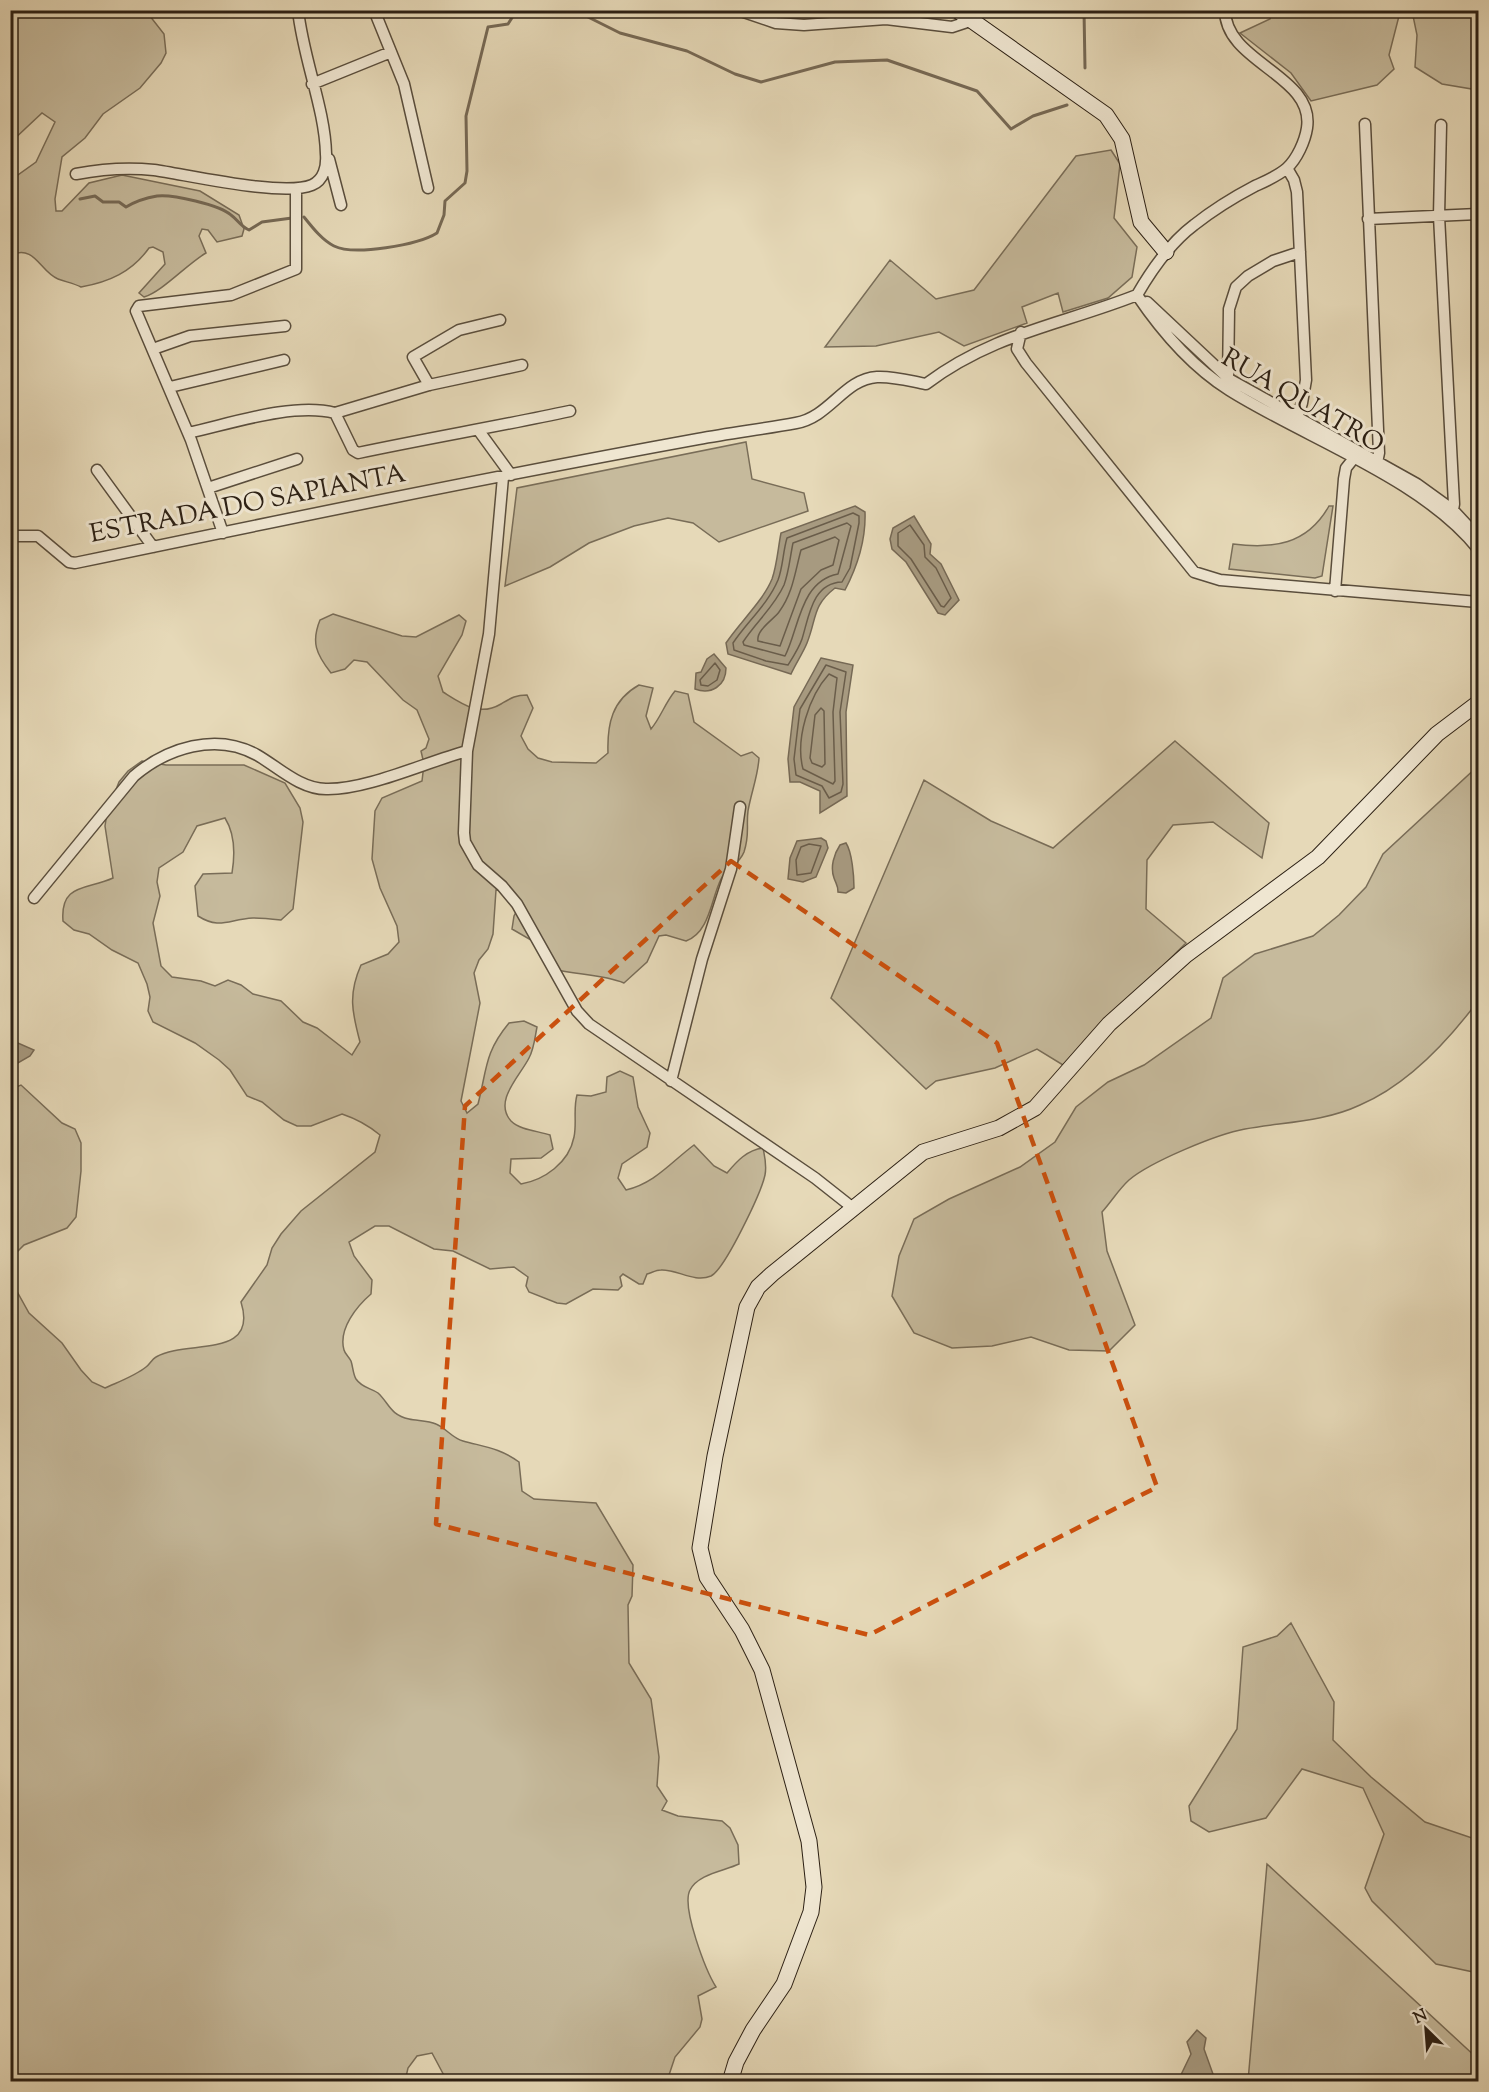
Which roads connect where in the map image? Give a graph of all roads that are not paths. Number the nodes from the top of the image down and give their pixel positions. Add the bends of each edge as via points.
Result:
1 (298, 10) edge
2 (374, 10) edge
3 (738, 10) edge
4 (957, 10) edge
5 (1225, 10) edge
6 (970, 21) junction
7 (391, 52) junction
8 (312, 84) junction
9 (1365, 124) dead end
10 (1441, 125) dead end
11 (325, 144) junction
12 (1287, 168) junction
13 (76, 174) dead end
14 (428, 188) dead end
15 (296, 189) junction
16 (341, 205) dead end
17 (1479, 214) edge
18 (1439, 216) junction
19 (1368, 219) junction
20 (1167, 252) junction
21 (1300, 252) junction
22 (1137, 295) junction
23 (500, 320) dead end
24 (285, 326) dead end
25 (1021, 332) junction
26 (153, 350) junction
27 (284, 360) dead end
28 (522, 365) dead end
29 (1228, 384) junction
30 (429, 386) junction
31 (170, 387) junction
32 (570, 411) dead end
33 (335, 413) junction
34 (1295, 422) junction
35 (478, 431) junction
36 (188, 433) junction
37 (1353, 458) junction
38 (297, 459) dead end
39 (1376, 466) junction
40 (97, 470) dead end
41 (507, 476) junction
42 (208, 488) junction
43 (1452, 516) junction
44 (223, 533) junction
45 (10, 536) edge
46 (1479, 537) edge
47 (153, 547) junction
48 (1479, 549) edge
49 (1335, 591) junction
50 (1479, 602) edge
51 (1479, 703) edge
52 (467, 752) junction
53 (740, 807) dead end
54 (34, 898) dead end
55 (671, 1081) junction
56 (854, 1208) junction
57 (730, 2082) edge

1 - 8 street
2 - 7 street
3 - 6 street via 776,23 804,25 886,19 952,27
4 - 6 main road
5 - 12 street via 1231,34 1291,88 1306,111 1302,145
6 - 20 main road via 1106,116 1122,139 1141,222
7 - 8 street
7 - 14 street via 404,84
8 - 11 street
9 - 19 street
10 - 18 street
11 - 15 street via 326,167 322,177 314,185
11 - 16 street
12 - 20 street via 1192,226
12 - 21 street via 1297,192
13 - 15 street via 118,168 154,170
15 - 26 street via 296,269 231,295 139,306 136,311
17 - 18 street
18 - 19 street
18 - 43 street
19 - 39 street via 1379,453
20 - 22 street
21 - 29 street via 1273,261 1236,287 1229,309
21 - 34 street via 1306,380
22 - 25 street, ESTRADA DO SAPIANTA
22 - 29 street, RUA QUATRO via 1181,351
23 - 30 street via 459,330 413,357
24 - 26 street via 190,336
25 - 41 street, ESTRADA DO SAPIANTA via 964,359 926,384 875,377 862,381 824,412 799,423
25 - 49 street via 1017,349 1026,363 1194,572 1220,580
26 - 31 street
27 - 31 street
28 - 30 street
29 - 34 street, RUA QUATRO
30 - 33 street
31 - 36 street
32 - 35 street
33 - 35 street via 358,453
33 - 36 street via 286,413
34 - 37 street, RUA QUATRO
34 - 39 street, RUA QUATRO
35 - 41 street
36 - 42 street
37 - 39 street, RUA QUATRO
37 - 49 street via 1344,479
38 - 42 street
39 - 43 street, RUA QUATRO
40 - 47 street
41 - 44 street, ESTRADA DO SAPIANTA
41 - 52 street via 489,634
42 - 44 street
43 - 46 street, RUA QUATRO
43 - 48 street, RUA QUATRO
44 - 47 street, ESTRADA DO SAPIANTA
45 - 47 street, ESTRADA DO SAPIANTA via 38,536 72,563
49 - 50 street
51 - 56 main road via 1437,734 1312,863 1215,932 1108,1024 1035,1108 999,1128 923,1152
52 - 54 street via 329,790 306,786 245,750 212,745 176,750 150,762 134,776
52 - 55 street via 464,833 478,866 517,904 577,1011 597,1030
53 - 55 street via 731,869 702,958
55 - 56 street
56 - 57 main road via 772,1274 758,1287 747,1307 700,1548 707,1577 742,1630 762,1670 809,1841 814,1879 811,1912 784,1984 753,2030

